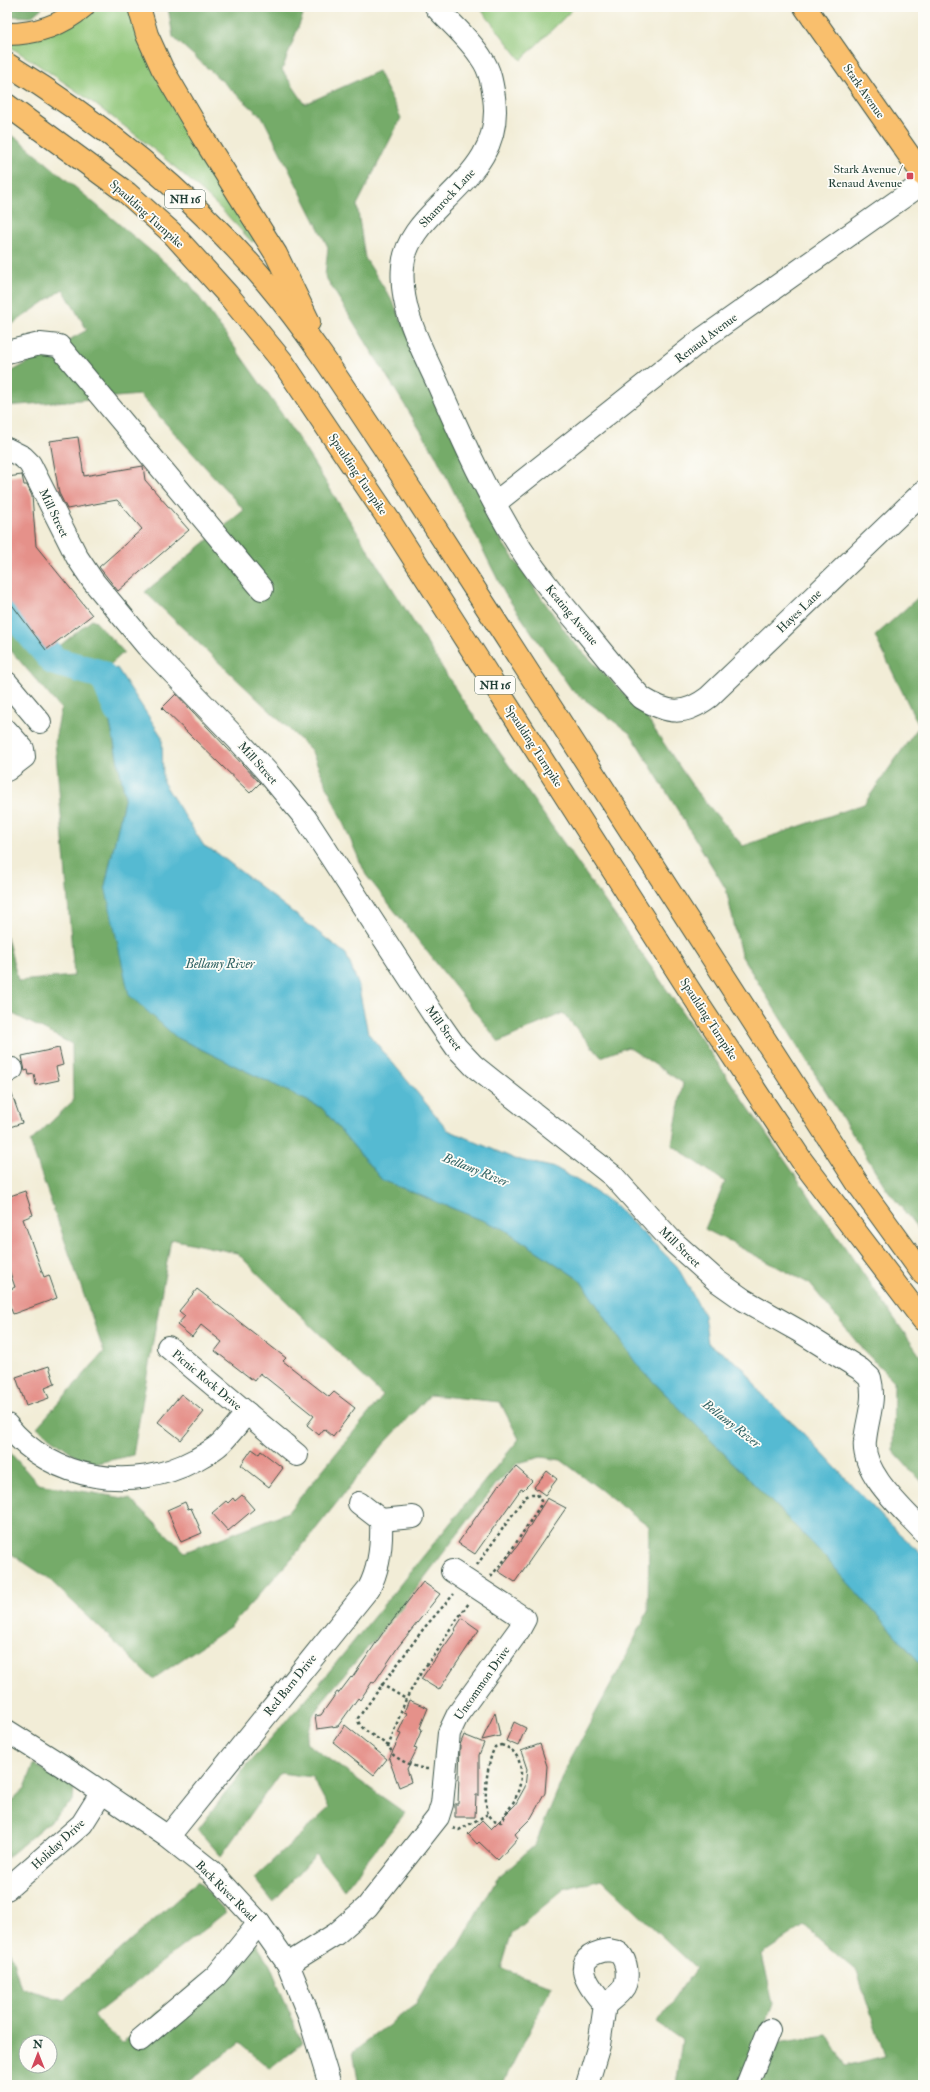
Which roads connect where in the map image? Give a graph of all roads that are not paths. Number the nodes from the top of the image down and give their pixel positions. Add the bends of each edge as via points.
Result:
1 (83, 7) edge
2 (139, 7) edge
3 (805, 7) edge
4 (438, 9) edge
5 (7, 34) edge
6 (7, 64) edge
7 (7, 105) edge
8 (923, 175) edge
9 (923, 183) edge
10 (7, 352) edge
11 (331, 369) junction
12 (7, 449) edge
13 (923, 492) edge
14 (496, 503) junction
15 (262, 589) dead end
16 (7, 683) edge
17 (666, 710) joint
18 (40, 722) dead end
19 (7, 731) edge
20 (7, 770) edge
21 (923, 1274) edge
22 (923, 1320) edge
23 (168, 1348) dead end
24 (246, 1413) junction
25 (7, 1425) edge
26 (297, 1455) dead end
27 (359, 1503) dead end
28 (413, 1517) dead end
29 (381, 1520) junction
30 (923, 1531) edge
31 (466, 1580) road end
32 (7, 1731) edge
33 (102, 1792) junction
34 (168, 1837) junction
35 (7, 1889) edge
36 (259, 1923) junction
37 (288, 1964) junction
38 (605, 2005) dead end
39 (769, 2030) dead end
40 (140, 2040) dead end
41 (330, 2085) edge
42 (587, 2085) edge
43 (746, 2085) edge

1 - 5 main road via 48,28
2 - 11 main road via 162,68 276,254
3 - 8 main road, Stark Avenue
4 - 14 street, Shamrock Lane via 473,46 489,72 496,106 494,124 490,143 472,173 430,215 411,241 403,265 402,286 411,323 456,424
6 - 11 main road, NH 16 via 73,107 144,161 206,218 266,283
7 - 22 main road, Spaulding Turnpike / NH 16 via 128,193 172,233 228,295 282,361 389,520 697,1002 802,1161
9 - 14 street, Renaud Avenue via 705,337
10 - 15 street via 40,344 59,346
11 - 21 main road, NH 16 via 858,1184
12 - 30 street, Mill Street via 23,457 30,464 77,557 123,619 268,773 306,819 456,1047 474,1066 613,1176 670,1239 717,1281 744,1300 860,1369 870,1378 873,1400 864,1441 869,1466 876,1478
13 - 17 street, Hayes Lane via 709,697 687,710
14 - 17 street, Keating Avenue via 538,574 566,609 631,687 642,698
16 - 18 street
19 - 20 street via 23,749 24,757
23 - 24 street, Picnic Rock Drive
24 - 25 street, Picnic Rock Drive via 220,1444 204,1455 172,1471 131,1478 99,1477 61,1467 41,1457
24 - 26 street, Picnic Rock Drive
27 - 29 street
28 - 29 street
29 - 34 street, Red Barn Drive via 382,1535 377,1569 369,1588
31 - 37 street, Uncommon Drive via 525,1619 458,1714 449,1733 442,1804 438,1817 367,1907 336,1934
32 - 33 street, Back River Road
33 - 34 street, Back River Road
33 - 35 street, Holiday Drive via 82,1824
34 - 36 street, Back River Road via 211,1871
36 - 37 street, Back River Road
36 - 40 street via 216,1976
37 - 41 street, Back River Road via 309,2016
38 - 42 street via 599,2045
39 - 43 street

